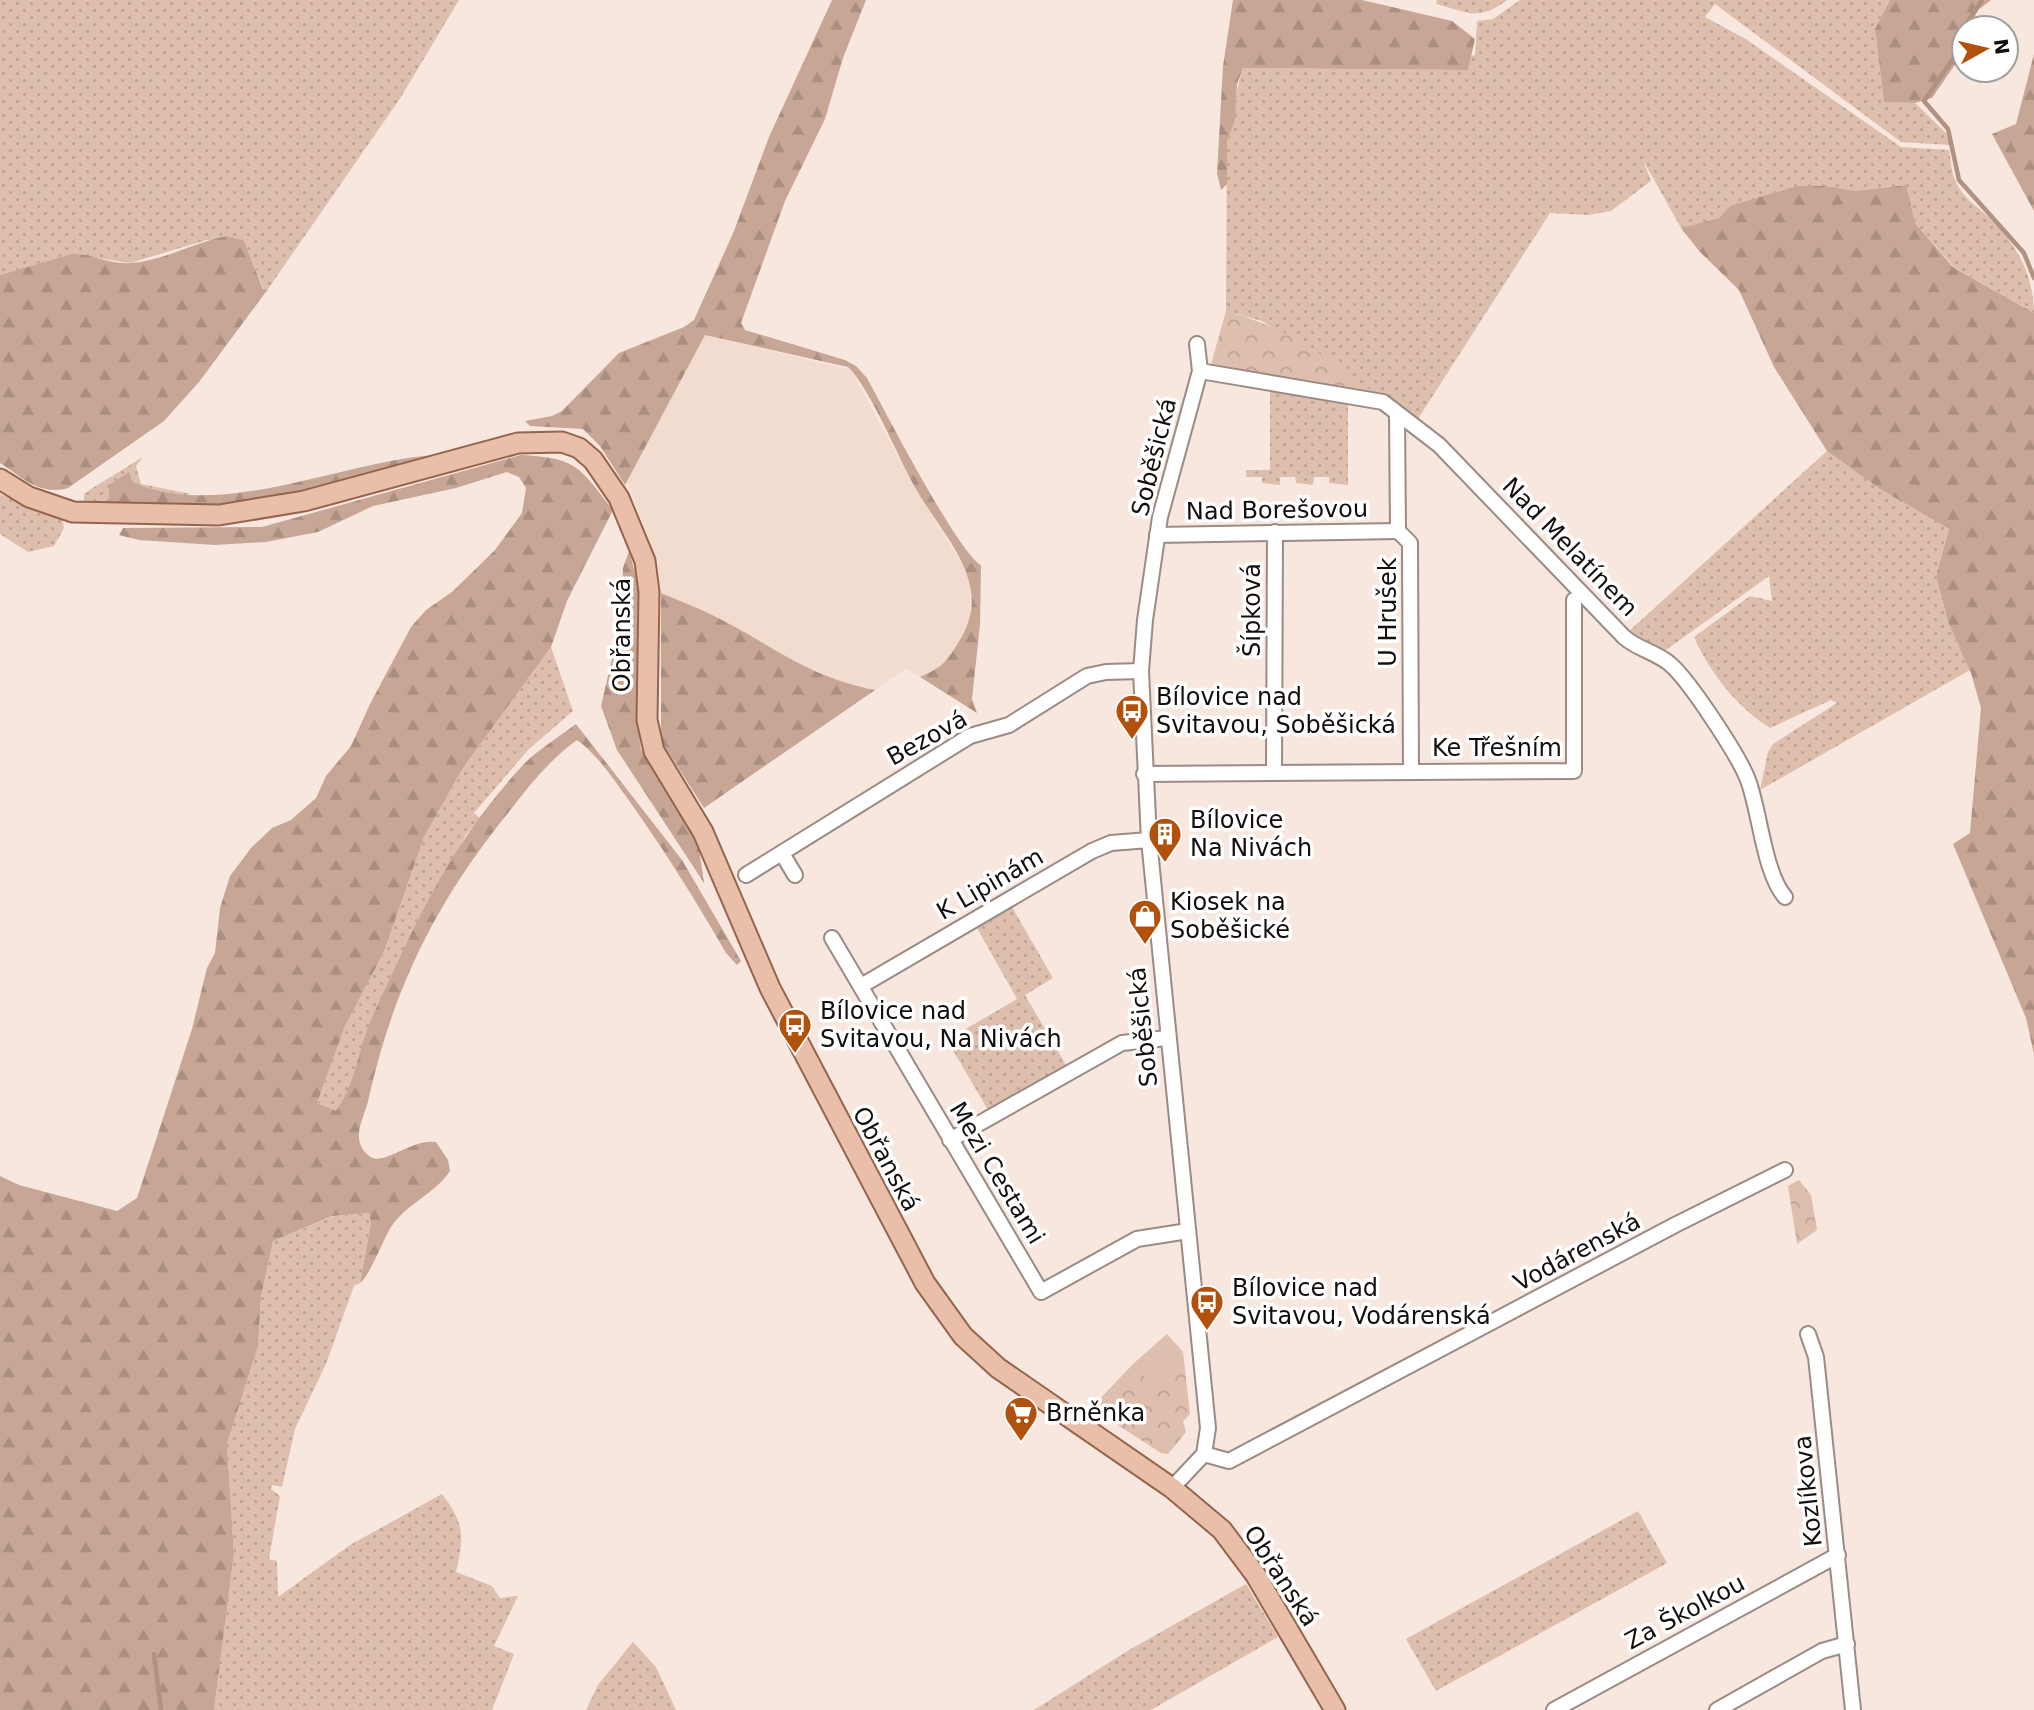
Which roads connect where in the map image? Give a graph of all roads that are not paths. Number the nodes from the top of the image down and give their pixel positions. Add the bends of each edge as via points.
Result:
1 (1197, 344) dead end
2 (1200, 371) junction
3 (1397, 415) junction
4 (0, 479) edge
5 (1398, 531) junction
6 (1275, 532) junction
7 (1157, 534) junction
8 (1574, 600) dead end
9 (1592, 618) dead end
10 (1574, 619) junction
11 (1141, 671) junction
12 (1274, 772) junction
13 (1411, 772) junction
14 (1144, 774) junction
15 (1149, 839) junction
16 (783, 855) junction
17 (746, 875) dead end
18 (795, 875) dead end
19 (1785, 897) dead end
20 (832, 938) dead end
21 (861, 986) junction
22 (1167, 1038) junction
23 (950, 1140) junction
24 (1785, 1170) dead end
25 (1188, 1231) junction
26 (1808, 1334) dead end
27 (1204, 1454) junction
28 (1172, 1488) junction
29 (1838, 1555) junction
30 (1847, 1644) junction
31 (1335, 1710) edge
32 (1555, 1710) edge
33 (1717, 1710) edge
34 (1853, 1710) edge

1 - 2 street, Soběšická
2 - 3 street, Nad Melatínem via 1383,402
2 - 7 street, Soběšická
3 - 5 street, U Hrušek
3 - 19 street, Nad Melatínem via 1439,445 1623,637 1661,657 1680,674 1738,756 1753,793 1774,881
4 - 28 main road, Obřanská via 29,497 73,512 219,515 304,501 488,449 552,441 586,453 619,498 648,573 647,720 654,751 703,832 761,969 910,1256 939,1304 974,1348 1022,1387
5 - 6 street, Nad Borešovou
5 - 13 street, U Hrušek via 1410,543
6 - 7 street, Nad Borešovou
6 - 12 street, Šípková
7 - 11 street, Soběšická
8 - 10 street, Ke Třešním
9 - 10 street
10 - 13 street, Ke Třešním via 1574,771
11 - 14 street, Soběšická
11 - 16 street, Bezová via 1106,672 1079,680 1009,726 970,736 798,841
12 - 13 street, Ke Třešním
12 - 14 street, Ke Třešním
14 - 15 street, Soběšická
15 - 21 street, K Lipinám via 1111,843 1092,851
15 - 22 street, Soběšická
16 - 17 street, Bezová
16 - 18 street
20 - 21 street, Mezi Cestami
21 - 23 street, Mezi Cestami
22 - 23 street via 1122,1043
22 - 25 street, Soběšická
23 - 25 street, Mezi Cestami via 1041,1292 1137,1239
24 - 27 street, Vodárenská via 1229,1461
25 - 27 street, Soběšická via 1206,1406
26 - 29 street, Kozlíkova via 1816,1357
27 - 28 street
28 - 31 main road, Obřanská via 1211,1519 1241,1554
29 - 30 street, Kozlíkova
29 - 32 street, Za Školkou
30 - 33 street via 1822,1651
30 - 34 street, Kozlíkova

